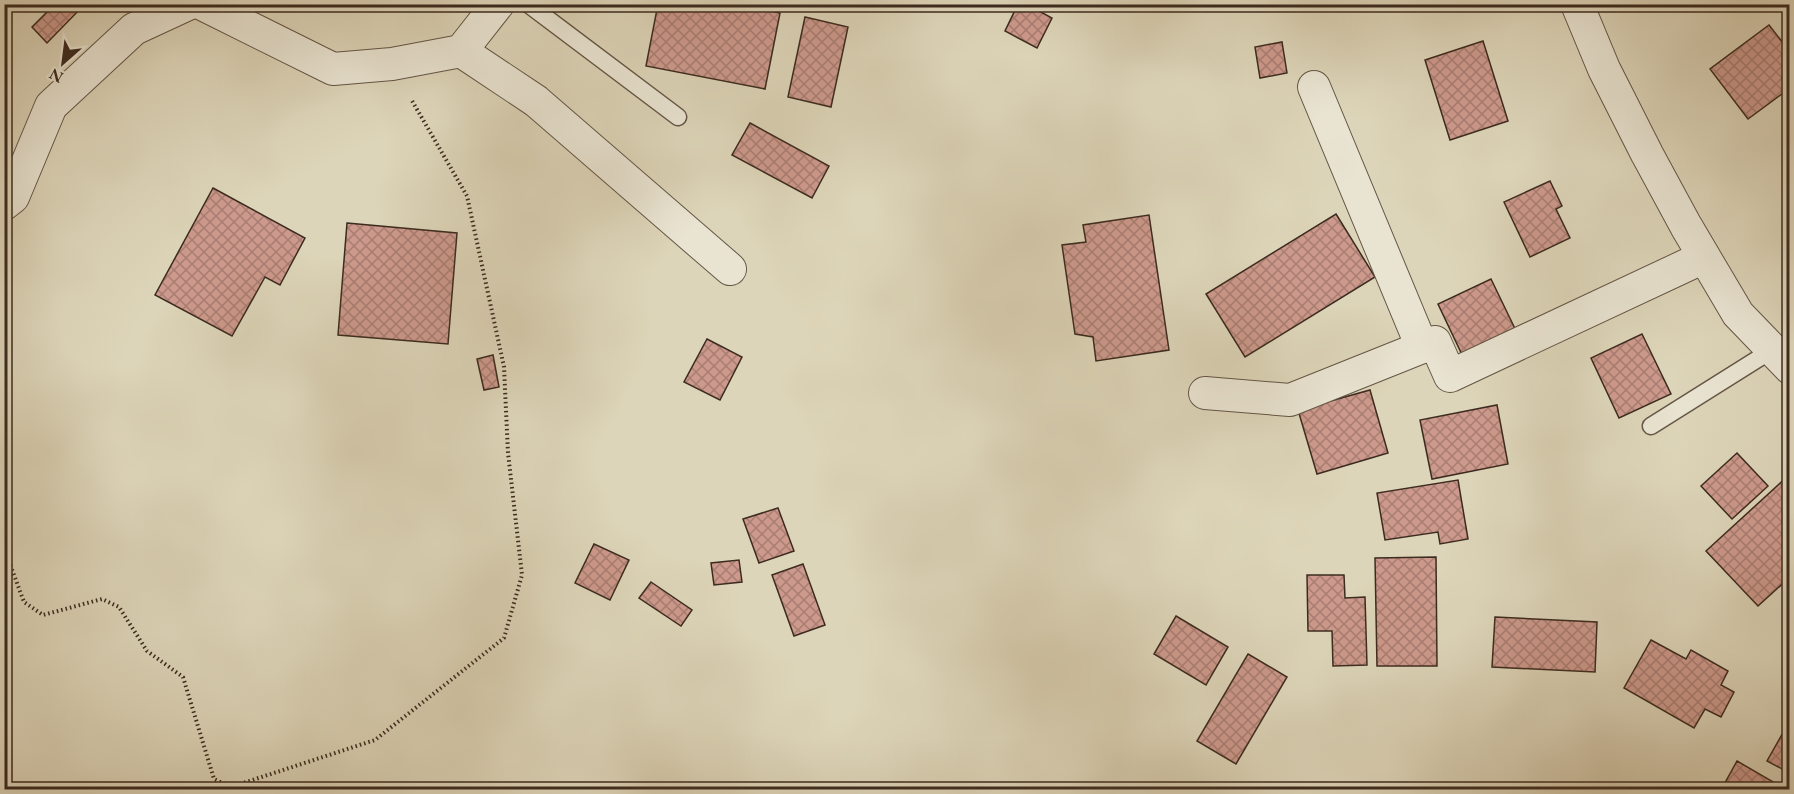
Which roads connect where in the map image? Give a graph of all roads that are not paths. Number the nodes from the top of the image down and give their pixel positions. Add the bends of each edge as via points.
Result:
1 (188, 4) edge
2 (202, 4) edge
3 (498, 4) edge
4 (528, 4) edge
5 (1577, 4) edge
6 (462, 51) junction
7 (1314, 87) dead end
8 (678, 117) dead end
9 (4, 204) edge
10 (1704, 257) junction
11 (730, 269) dead end
12 (1422, 347) junction
13 (1781, 359) edge
14 (1205, 393) dead end
15 (1651, 426) dead end

1 - 9 street via 134,29 51,106 13,196
2 - 6 street via 333,69 392,64
3 - 6 street
4 - 8 lane
5 - 10 street via 1641,144
6 - 11 street via 536,101
7 - 12 street
10 - 12 street via 1450,376 1435,342
10 - 13 street via 1738,314
12 - 14 street via 1290,400
13 - 15 lane

